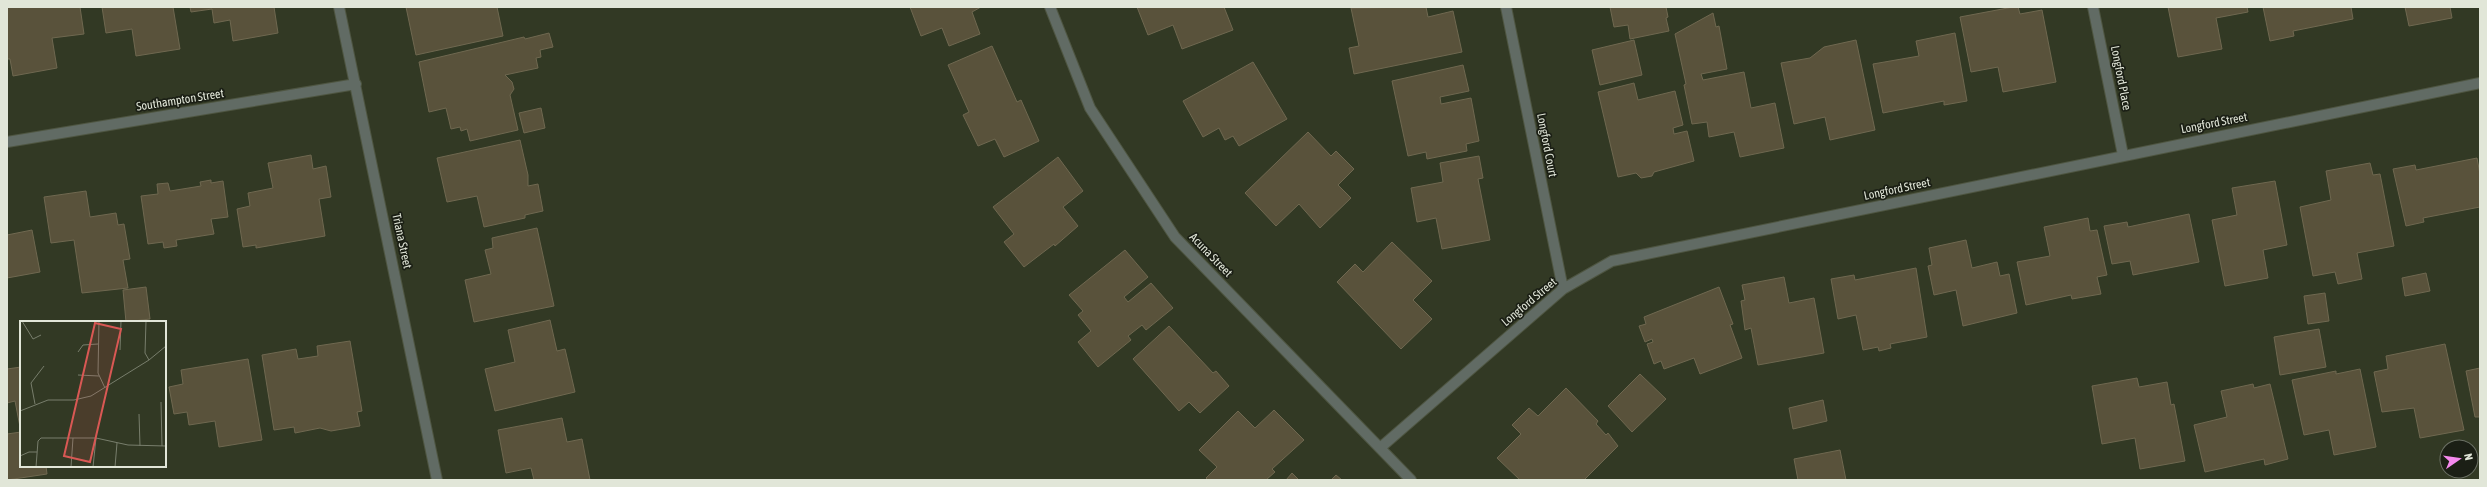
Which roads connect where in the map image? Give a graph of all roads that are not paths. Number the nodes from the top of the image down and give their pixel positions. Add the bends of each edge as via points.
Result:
1 (339, 7) edge
2 (1050, 7) edge
3 (1506, 7) edge
4 (2093, 7) edge
5 (2480, 83) edge
6 (356, 84) junction
7 (7, 142) edge
8 (2123, 155) junction
9 (1563, 289) junction
10 (1380, 448) junction
11 (437, 480) edge
12 (1411, 480) edge

1 - 6 street, Triana Street
2 - 10 street, Acuna Street via 1090,108 1176,237
3 - 9 street, Longford Court
4 - 8 street, Longford Place
5 - 8 street, Longford Street
6 - 7 street, Southampton Street
6 - 11 street, Triana Street
8 - 9 street, Longford Street via 1612,261
9 - 10 street, Longford Street
10 - 12 street, Acuna Street

